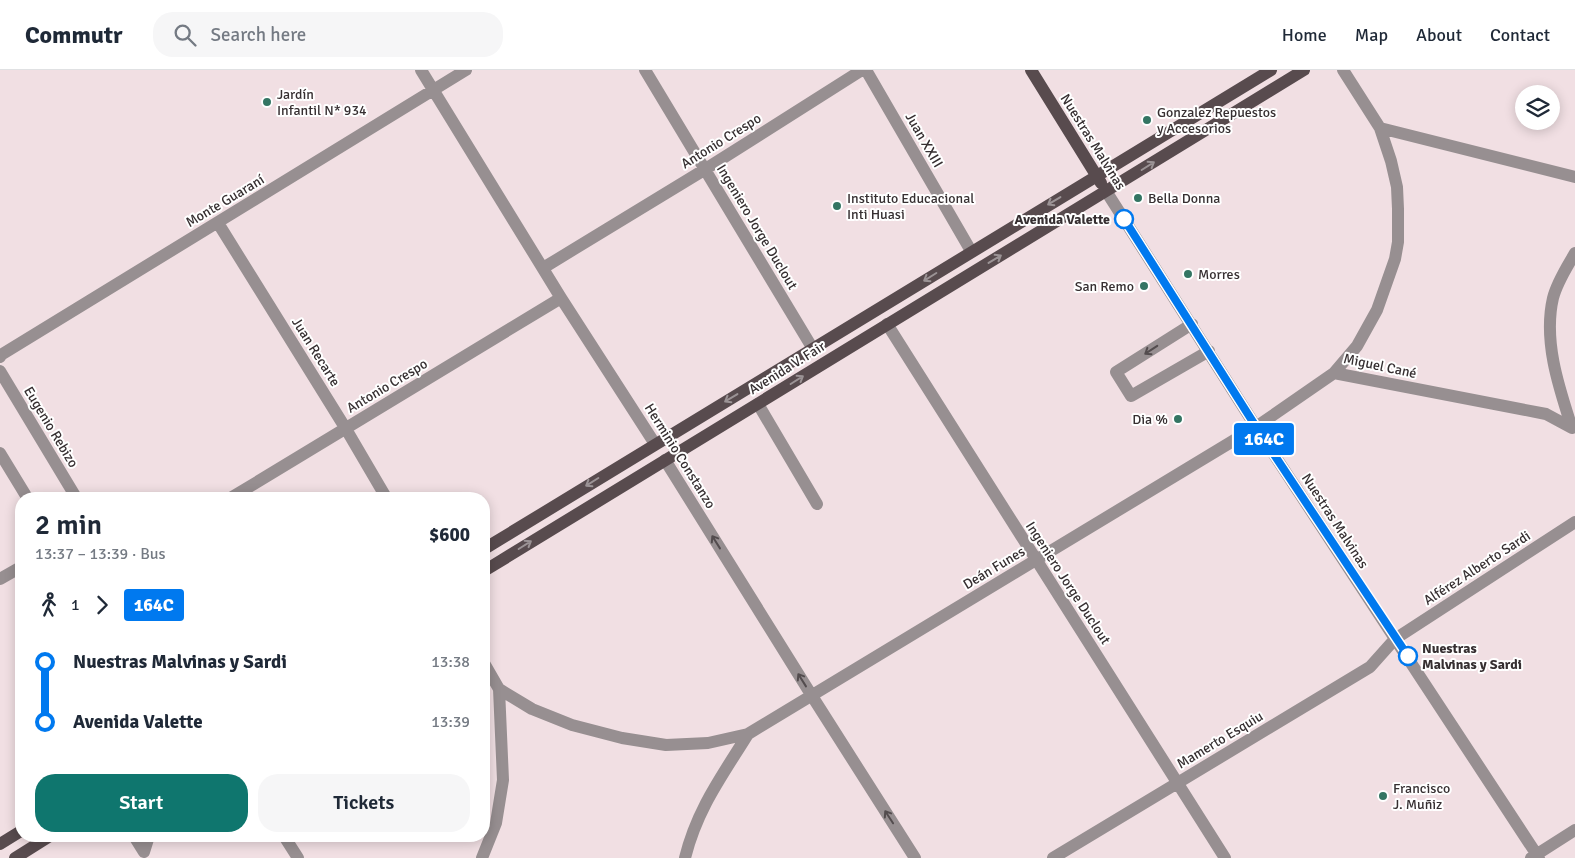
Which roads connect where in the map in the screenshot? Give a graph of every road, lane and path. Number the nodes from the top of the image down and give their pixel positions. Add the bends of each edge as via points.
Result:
1 (421, 70) edge
2 (466, 70) edge
3 (645, 70) edge
4 (862, 70) edge
5 (866, 70) edge
6 (1031, 70) edge
7 (1271, 70) edge
8 (1304, 70) edge
9 (1343, 70) edge
10 (433, 90) junction
11 (1380, 128) junction
12 (704, 170) junction
13 (1096, 176) junction
14 (1575, 178) edge
15 (1106, 192) junction
16 (218, 223) junction
17 (971, 251) junction
18 (1575, 253) edge
19 (543, 268) junction
20 (561, 298) junction
21 (887, 324) junction
22 (1192, 324) junction
23 (813, 349) junction
24 (1209, 351) junction
25 (0, 357) edge
26 (0, 371) edge
27 (1334, 373) junction
28 (758, 404) junction
29 (1256, 427) junction
30 (346, 429) junction
31 (1574, 430) edge
32 (655, 444) junction
33 (0, 452) edge
34 (665, 460) junction
35 (24, 492) edge
36 (73, 492) edge
37 (241, 492) edge
38 (383, 492) edge
39 (817, 504) dead end
40 (1575, 522) edge
41 (490, 545) edge
42 (1035, 560) junction
43 (490, 567) edge
44 (15, 570) edge
45 (0, 579) edge
46 (1395, 639) junction
47 (490, 674) edge
48 (498, 689) junction
49 (812, 696) junction
50 (748, 734) junction
51 (1178, 783) junction
52 (1575, 830) edge
53 (15, 835) edge
54 (490, 839) edge
55 (40, 842) edge
56 (138, 842) edge
57 (147, 842) edge
58 (288, 842) edge
59 (489, 842) edge
60 (0, 844) edge
61 (1535, 857) edge
62 (15, 858) edge
63 (298, 858) edge
64 (482, 858) edge
65 (685, 858) edge
66 (915, 858) edge
67 (1053, 858) edge
68 (1225, 858) edge

1 - 10 street, Herminio Constanzo
2 - 10 street, Monte Guaraní
3 - 12 street, Ingeniero Jorge Duclout
4 - 12 street, Antonio Crespo
5 - 17 street, Juan XXIII
6 - 13 main road, Nuestras Malvinas
7 - 13 main road, Avenida V. Fair
15 -> 8 main road, Avenida V. Fair
9 - 11 street, Miguel Cané
10 - 16 street, Monte Guaraní
10 - 19 street, Herminio Constanzo
11 - 14 street
11 - 27 street, Miguel Cané via 1397,187 1398,242 1395,259 1377,310 1356,346
12 - 19 street, Antonio Crespo
12 - 23 street, Ingeniero Jorge Duclout
13 - 15 main road, Nuestras Malvinas
13 -> 17 main road, Avenida V. Fair
21 -> 15 main road, Avenida V. Fair
15 - 22 street, Nuestras Malvinas
16 - 25 street, Monte Guaraní
16 - 30 street, Juan Recarte
17 -> 23 main road, Avenida V. Fair
18 - 31 street, Miguel Cané via 1553,298 1550,326 1558,384
19 - 20 street, Herminio Constanzo
20 - 30 street, Antonio Crespo
20 - 32 street, Herminio Constanzo
28 -> 21 main road, Avenida V. Fair
21 - 42 street, Ingeniero Jorge Duclout
22 - 24 street, Nuestras Malvinas
22 -> 24 street via 1116,372 1131,396
23 -> 32 main road, Avenida V. Fair
24 - 29 street, Nuestras Malvinas
26 - 36 street, Eugenio Rebizo
27 - 29 street, Deán Funes
27 - 31 street, Miguel Cané via 1546,414
28 - 34 main road, Avenida V. Fair
28 - 39 street
29 - 42 street, Deán Funes
29 - 46 street, Nuestras Malvinas
30 - 37 street, Antonio Crespo
30 - 38 street, Juan Recarte
32 - 34 main road, Herminio Constanzo
32 -> 41 main road, Avenida V. Fair
33 - 35 street
43 -> 34 main road, Avenida V. Fair
49 -> 34 street, Herminio Constanzo
40 - 46 street, Alférez Alberto Sardi
42 - 49 street, Deán Funes
42 - 51 street, Ingeniero Jorge Duclout
44 - 45 street
46 - 51 street, Mamerto Esquiu via 1370,667
46 - 61 street, Nuestras Malvinas
47 - 48 street
48 - 50 street via 532,709 572,725 622,738 666,745 708,743
48 - 54 street via 503,780 496,824
49 - 50 street, Deán Funes
66 -> 49 street, Herminio Constanzo
50 - 65 street via 705,802 691,833
51 - 67 street, Mamerto Esquiu
51 - 68 street, Ingeniero Jorge Duclout
52 - 61 street
53 - 60 main road
55 - 62 main road
56 - 57 street via 144,852
58 - 63 street
59 - 64 street

